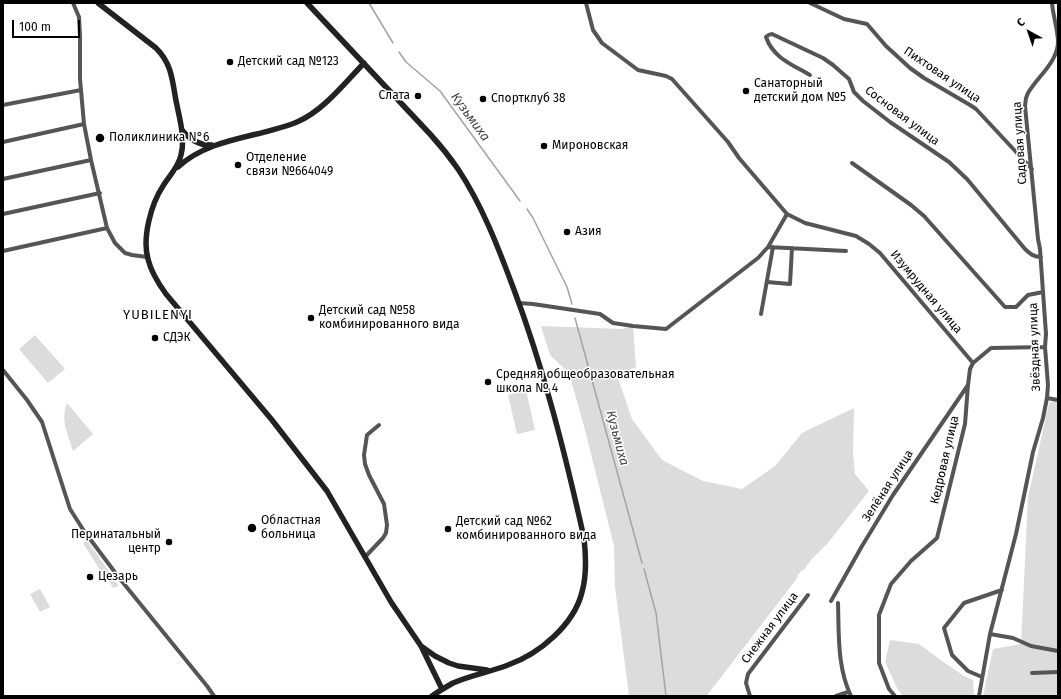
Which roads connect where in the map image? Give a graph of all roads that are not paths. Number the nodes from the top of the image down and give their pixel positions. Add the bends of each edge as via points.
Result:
1 (73, 3) edge
2 (98, 3) edge
3 (307, 3) edge
4 (586, 3) edge
5 (810, 3) edge
6 (1052, 3) edge
7 (364, 64) junction
8 (810, 75) dead end
9 (81, 90) junction
10 (3, 104) edge
11 (84, 124) junction
12 (182, 129) junction
13 (3, 142) edge
14 (216, 145) junction
15 (91, 160) junction
16 (852, 163) dead end
17 (1032, 169) junction
18 (174, 172) junction
19 (3, 179) edge
20 (100, 193) junction
21 (3, 214) edge
22 (787, 214) junction
23 (108, 228) junction
24 (768, 247) junction
25 (774, 247) junction
26 (792, 248) junction
27 (3, 251) edge
28 (846, 251) dead end
29 (147, 257) junction
30 (1041, 257) junction
31 (767, 282) junction
32 (1043, 292) junction
33 (519, 303) junction
34 (761, 314) dead end
35 (1045, 347) junction
36 (973, 363) junction
37 (3, 370) edge
38 (968, 385) junction
39 (1047, 398) junction
40 (1058, 400) edge
41 (379, 425) dead end
42 (365, 557) junction
43 (1002, 590) junction
44 (808, 595) dead end
45 (831, 601) dead end
46 (838, 603) dead end
47 (990, 634) junction
48 (421, 646) junction
49 (1058, 651) edge
50 (492, 670) junction
51 (1058, 672) edge
52 (1032, 673) dead end
53 (982, 677) junction
54 (442, 689) junction
55 (849, 694) edge
56 (214, 696) edge
57 (432, 696) edge
58 (750, 696) edge
59 (836, 696) edge
60 (895, 696) edge
61 (978, 696) edge

1 - 9 street via 79,17
2 - 12 street via 156,48 166,60 171,72
3 - 7 street
4 - 22 street via 593,30 602,43 638,70 672,78
5 - 17 street, Пихтовая улица via 844,19 867,24 910,68 976,109
6 - 17 street, Садовая улица via 1058,44 1053,58 1029,91 1025,106
7 - 14 street via 324,104 298,122
7 - 33 street via 430,134 459,170 487,223
8 - 30 street, Сосновая улица via 775,53 766,37 772,34 834,65 849,79 854,92 863,101 958,170 1025,249 1036,257
9 - 10 street
9 - 11 street
11 - 13 street
11 - 15 street
12 - 14 street via 186,135 199,143
12 - 18 street via 182,153
14 - 18 street via 193,156
15 - 19 street
15 - 20 street
16 - 32 street, Звёздная улица via 924,216 1005,307 1016,307 1028,295
17 - 30 street, Садовая улица
18 - 29 street via 157,196 152,211 146,244
20 - 21 street
20 - 23 street
22 - 24 street
22 - 36 street, Изумрудная улица via 805,223 856,236 869,244 880,253
23 - 27 street
23 - 29 street via 120,249 132,255
24 - 25 street
24 - 33 street via 758,258 666,329 614,323 600,314
25 - 26 street
25 - 31 street
26 - 28 street
26 - 31 street via 790,284
29 - 42 street via 166,294 325,487
30 - 32 street, Садовая улица
31 - 34 street
32 - 35 street, Звёздная улица
33 - 50 street via 553,409 577,504 584,538 585,573 582,593 576,608 555,636 534,653
35 - 36 street via 991,348
35 - 39 street, Звёздная улица
36 - 38 street, Кедровая улица
37 - 56 street via 42,422 70,509 84,531
38 - 45 street, Зелёная улица via 893,495
38 - 60 street, Кедровая улица via 965,424 937,538 911,560 891,584 879,615 879,663
39 - 40 street
39 - 43 street, Звёздная улица
41 - 42 street via 367,436 364,455 367,468 384,504 387,525 383,538
42 - 48 street via 399,615
43 - 47 street, Звёздная улица
43 - 53 street via 964,603 944,628 952,655 968,671
44 - 58 street, Снежная улица via 748,674 746,683
46 - 55 street via 840,656
47 - 49 street
47 - 53 street, Звёздная улица
48 - 50 street via 449,663
48 - 54 street
50 - 54 street
51 - 52 street
53 - 61 street, Звёздная улица
54 - 57 street
55 - 59 street

